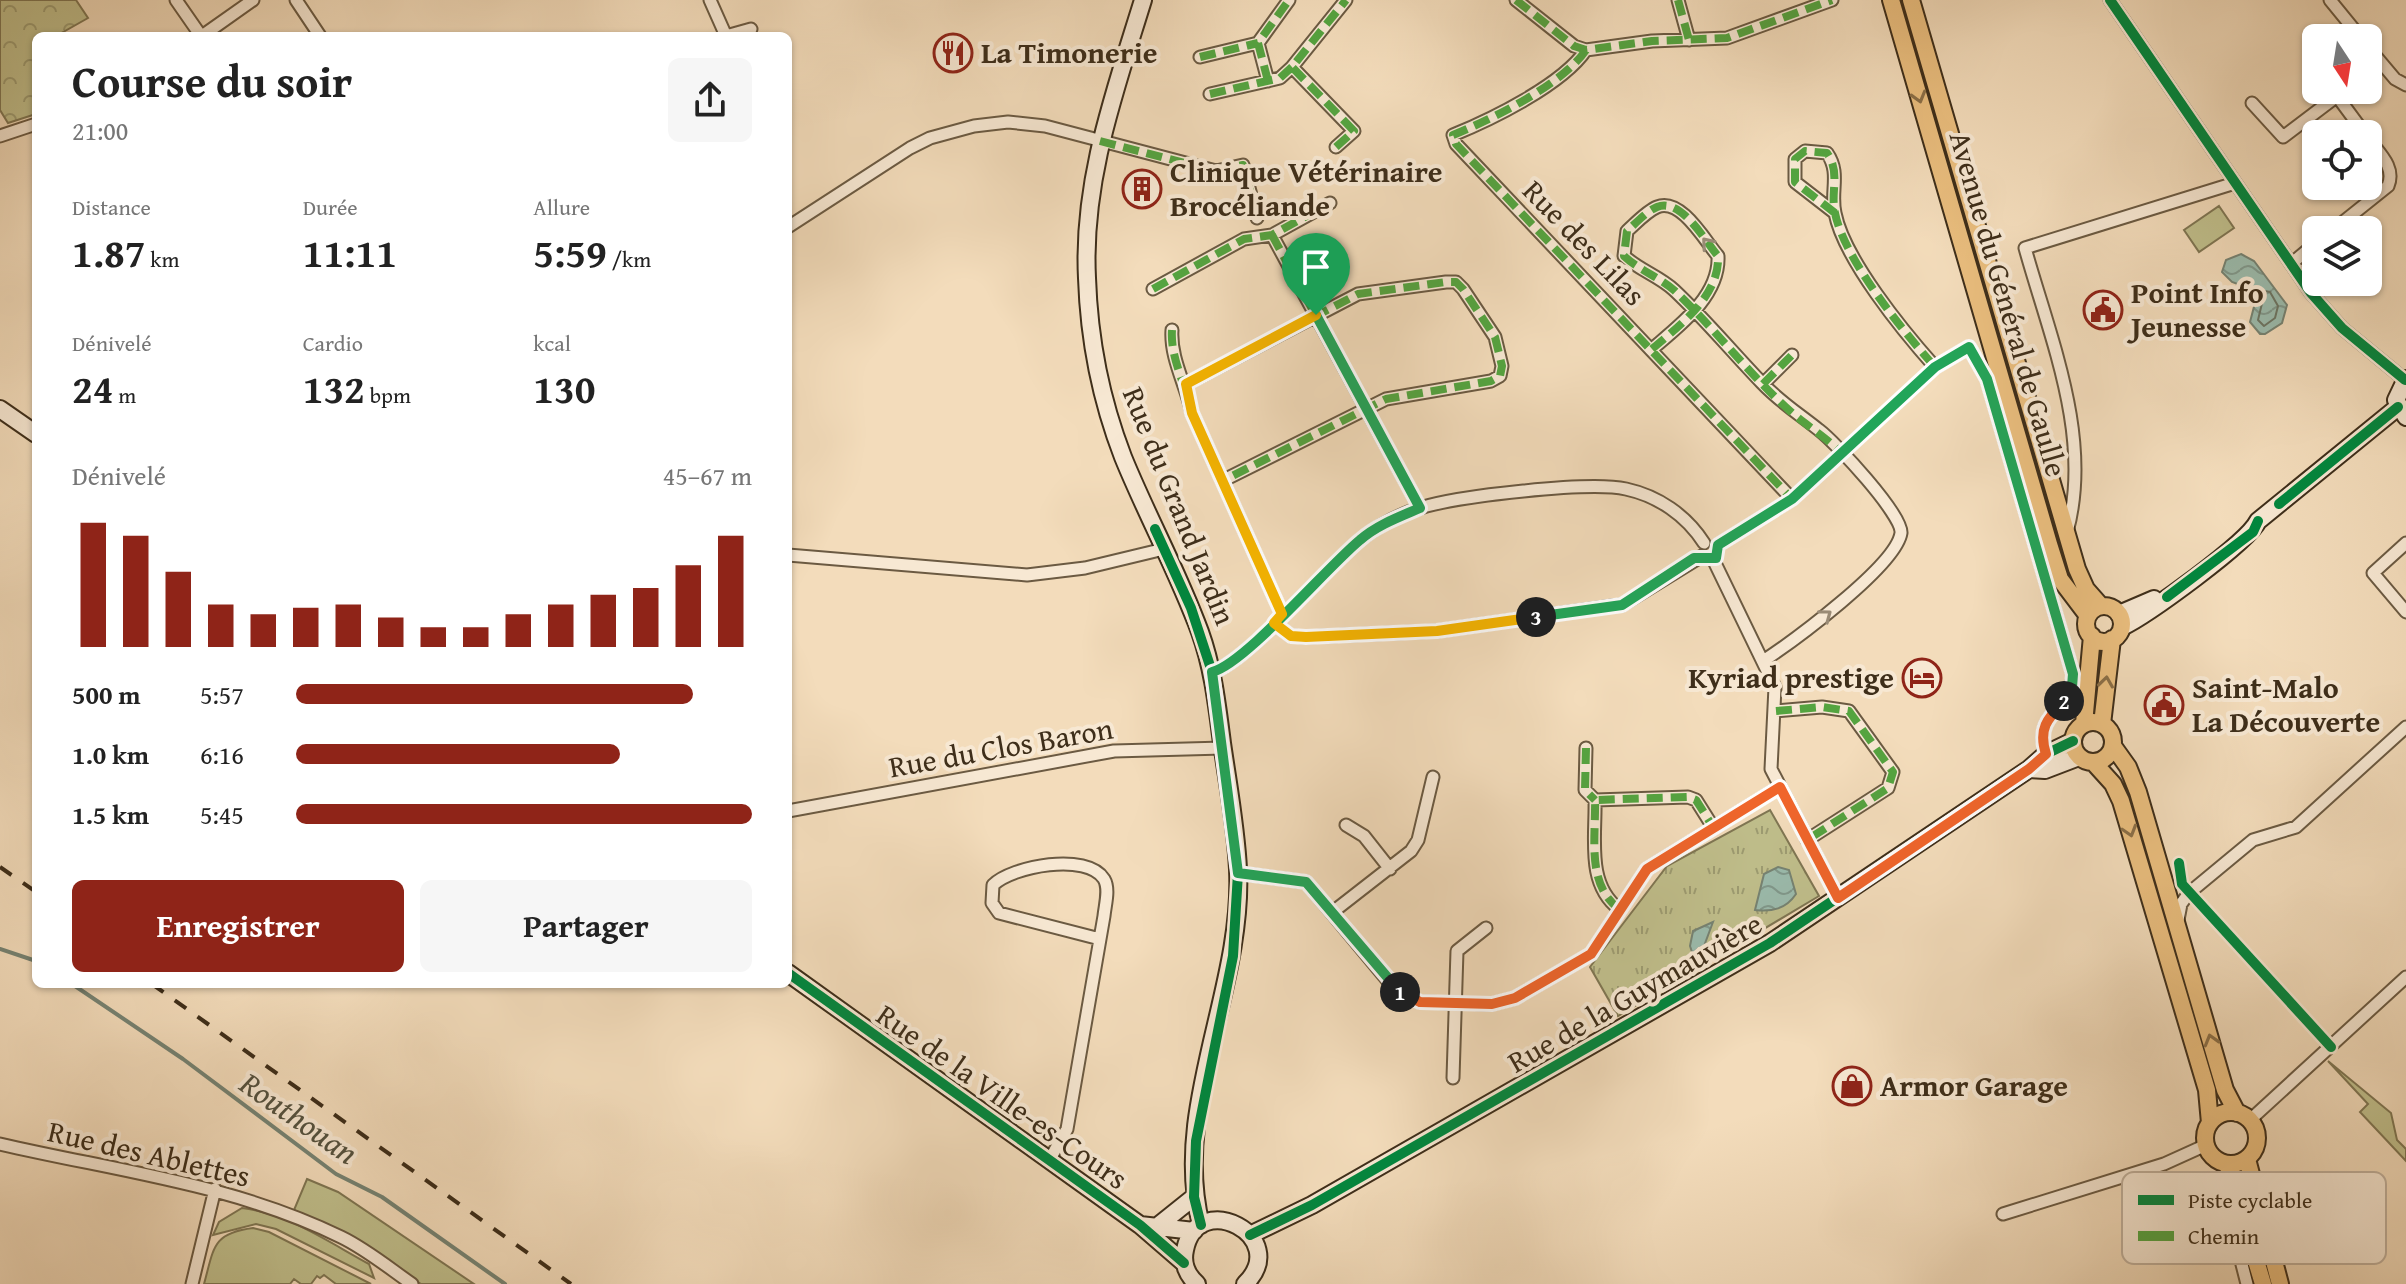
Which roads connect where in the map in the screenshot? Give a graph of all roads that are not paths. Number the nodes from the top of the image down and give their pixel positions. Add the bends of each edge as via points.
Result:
1 (176, 0) edge
2 (253, 0) edge
3 (296, 0) edge
4 (710, 0) edge
5 (1143, 0) edge
6 (1289, 0) edge
7 (1346, 0) edge
8 (1516, 0) edge
9 (1678, 0) edge
10 (1832, 0) edge
11 (1891, 0) edge
12 (2110, 0) edge
13 (2330, 0) edge
14 (1911, 1) edge
15 (2350, 24) edge
16 (751, 29) dead end
17 (198, 32) edge
18 (207, 32) edge
19 (317, 32) edge
20 (724, 32) edge
21 (740, 32) edge
22 (1689, 40) junction
23 (1258, 43) junction
24 (1586, 50) junction
25 (1200, 57) dead end
26 (2382, 64) edge
27 (1292, 67) junction
28 (1268, 81) junction
29 (2406, 85) edge
30 (1210, 94) dead end
31 (2252, 103) dead end
32 (2326, 104) edge
33 (32, 125) edge
34 (0, 136) edge
35 (1100, 141) junction
36 (1336, 147) dead end
37 (2382, 157) edge
38 (2235, 183) junction
39 (2382, 191) edge
40 (2370, 200) edge
41 (1330, 203) dead end
42 (1835, 213) junction
43 (2350, 216) edge
44 (1257, 218) dead end
45 (792, 224) edge
46 (1272, 235) junction
47 (2302, 255) edge
48 (2291, 264) junction
49 (1153, 289) dead end
50 (1694, 312) junction
51 (1316, 315) junction
52 (1172, 330) dead end
53 (1652, 349) junction
54 (1792, 355) dead end
55 (1935, 367) junction
56 (2405, 380) edge
57 (1186, 384) junction
58 (1763, 384) junction
59 (1366, 407) junction
60 (0, 409) edge
61 (2402, 412) edge
62 (32, 431) edge
63 (1842, 454) junction
64 (1224, 480) junction
65 (1792, 499) junction
66 (1420, 508) junction
67 (2067, 533) junction
68 (1704, 543) junction
69 (2406, 543) edge
70 (1718, 545) junction
71 (1164, 549) junction
72 (792, 555) edge
73 (1707, 558) junction
74 (2095, 611) junction
75 (2406, 612) edge
76 (1278, 618) junction
77 (2118, 627) junction
78 (2092, 636) junction
79 (1763, 661) junction
80 (1212, 672) junction
81 (1776, 711) junction
82 (2093, 724) junction
83 (2406, 727) edge
84 (2073, 741) junction
85 (2113, 746) junction
86 (1223, 748) junction
87 (1586, 748) dead end
88 (2046, 754) junction
89 (2087, 760) junction
90 (2029, 769) junction
91 (1433, 777) dead end
92 (1780, 787) junction
93 (1595, 800) junction
94 (792, 810) edge
95 (1346, 825) dead end
96 (1713, 827) junction
97 (1807, 840) junction
98 (1390, 869) junction
99 (1238, 873) junction
100 (2165, 884) junction
101 (2185, 897) junction
102 (1838, 898) junction
103 (1619, 909) junction
104 (1334, 911) junction
105 (2177, 924) junction
106 (1486, 928) dead end
107 (1100, 939) junction
108 (792, 976) edge
109 (2406, 977) edge
110 (1458, 1003) junction
111 (1453, 1078) dead end
112 (2244, 1117) junction
113 (2210, 1123) junction
114 (0, 1144) edge
115 (2206, 1145) junction
116 (1050, 1159) junction
117 (2247, 1159) junction
118 (2227, 1164) junction
119 (2138, 1172) edge
120 (2230, 1172) edge
121 (2250, 1172) edge
122 (2122, 1177) edge
123 (215, 1189) junction
124 (1194, 1197) junction
125 (2003, 1214) dead end
126 (1140, 1225) junction
127 (1159, 1225) junction
128 (1198, 1228) junction
129 (1250, 1235) junction
130 (1184, 1263) junction
131 (2242, 1264) edge
132 (2257, 1264) edge
133 (2275, 1264) edge
134 (1251, 1282) edge
135 (192, 1284) edge
136 (412, 1284) edge
137 (1197, 1284) edge
138 (2247, 1284) edge
139 (2263, 1284) edge
140 (2280, 1284) edge

1 - 17 street
2 - 18 street
3 - 19 street
4 - 20 street
5 - 35 street, Rue du Grand Jardin
6 - 23 street
7 - 27 street
8 - 24 street
9 - 22 street
10 - 22 street via 1746,33
11 -> 74 main road, Avenue du Général de Gaulle via 2060,579
12 - 38 street
13 - 15 street
14 - 67 main road, Avenue du Général de Gaulle
16 - 21 street
22 - 24 street
23 - 25 street
23 - 28 street
24 - 53 street, Rue des Lilas via 1524,101 1453,135
26 - 29 street
27 - 28 street
27 - 36 street via 1354,131
28 - 30 street
31 - 32 street via 2283,137
33 - 34 street
35 - 44 street via 1216,171 1243,165
35 - 45 street via 1008,122 953,131 910,148
35 - 71 street, Rue du Grand Jardin via 1086,274 1097,369 1124,458
37 - 39 street via 2390,167 2388,186
38 - 48 street
38 - 67 street via 2025,248 2068,404 2076,490
40 - 43 street
41 - 46 street
42 - 42 street via 1832,161 1827,153 1805,151 1795,159 1795,182
42 - 55 street via 1866,279
46 - 49 street via 1244,239
46 - 51 street
47 - 48 street
48 - 56 street via 2326,312
50 -> 50 street via 1718,256 1680,211 1656,207 1627,231 1624,256 1673,290
50 - 53 street
50 - 58 street
51 - 57 street
51 - 59 street
51 - 59 street via 1358,294 1456,282 1495,337 1502,366 1500,376 1491,381
52 - 57 street via 1171,349
53 - 65 street, Rue des Lilas
54 - 58 street
55 - 63 street
55 - 88 street via 1969,347 1987,379 2073,674 2069,695 2044,723 2041,739
56 - 61 street via 2397,392
57 - 64 street via 1192,413
58 - 63 street
59 - 64 street
59 - 66 street
60 - 62 street
61 - 77 street via 2219,545 2218,557 2154,609
63 - 65 street
79 -> 63 street via 1842,604 1901,534 1894,512
64 - 76 street
65 - 70 street
66 - 68 street via 1564,489 1626,489 1683,516
66 - 76 street via 1361,539
67 - 74 main road, Avenue du Général de Gaulle
68 - 70 street
68 - 73 street via 1700,547
69 - 75 street via 2373,573
70 - 73 street via 1719,552
71 - 72 street via 1027,575
71 - 80 street, Rue du Grand Jardin
73 - 76 street via 1622,605 1437,631 1291,636
73 - 79 street
74 - 77 main road via 2113,608
74 - 78 main road via 2088,630
76 - 80 street via 1226,668
77 - 78 main road via 2101,641
82 -> 77 main road
78 - 82 main road
79 - 81 street via 1775,687
80 - 86 street, Rue du Grand Jardin
81 - 92 street via 1769,757
81 - 97 street via 1849,711 1893,772 1888,788
82 - 84 main road
82 - 85 main road via 2110,731
83 - 101 street via 2296,827 2253,840
84 - 88 street, Rue de la Guymauvière
84 - 89 main road
85 - 89 main road via 2108,755
85 - 100 main road via 2138,792
86 - 94 street, Rue du Clos Baron via 1114,751
86 - 99 street, Rue du Grand Jardin
87 - 93 street via 1585,790
88 - 90 street, Rue de la Guymauvière
89 - 90 street
89 -> 113 main road via 2113,784 2121,801 2209,1096
90 - 102 street, Rue de la Guymauvière
91 - 98 street via 1418,840
92 - 96 street
92 - 97 street
93 - 96 street via 1688,797 1696,800
93 - 103 street via 1597,879 1605,898
95 - 98 street via 1364,836
96 - 103 street via 1647,869
97 - 102 street
98 - 104 street
99 - 104 street via 1306,882
99 - 124 street, Rue du Grand Jardin via 1237,925 1203,1094
100 - 101 street
100 - 105 main road
101 - 105 street
102 - 129 street, Rue de la Guymauvière via 1674,1000
103 - 110 street via 1599,944 1579,962 1504,1003
104 - 110 street via 1405,996
112 -> 105 main road via 2225,1090
106 - 110 street via 1457,951
107 - 107 street via 1107,892 1093,868 1074,862 1015,873 993,885 992,903 999,913
107 - 116 street via 1067,1129
108 - 116 street, Rue de la Ville-es-Cours
109 - 112 street
110 - 111 street
112 - 113 main road via 2223,1114
112 - 117 main road via 2257,1140
113 - 115 main road
114 - 123 street, Rue des Ablettes
115 - 118 main road
115 - 119 street
116 - 126 street, Rue de la Ville-es-Cours
117 - 118 main road
117 - 121 main road
118 - 120 main road
122 - 125 street
123 - 135 street
123 - 136 street, Rue des Ablettes via 343,1238
124 - 127 street
124 - 128 street, Rue du Grand Jardin
126 - 127 street, Rue de la Ville-es-Cours
126 - 130 street, Rue de la Ville-es-Cours
127 - 128 street, Rue de la Ville-es-Cours
128 - 129 street, Rue de la Ville-es-Cours via 1222,1220
128 - 130 street via 1185,1246
129 - 134 street via 1257,1249
130 - 137 street, Rue de la Ville-es-Cours
131 - 138 street
132 - 139 main road
133 - 140 main road

